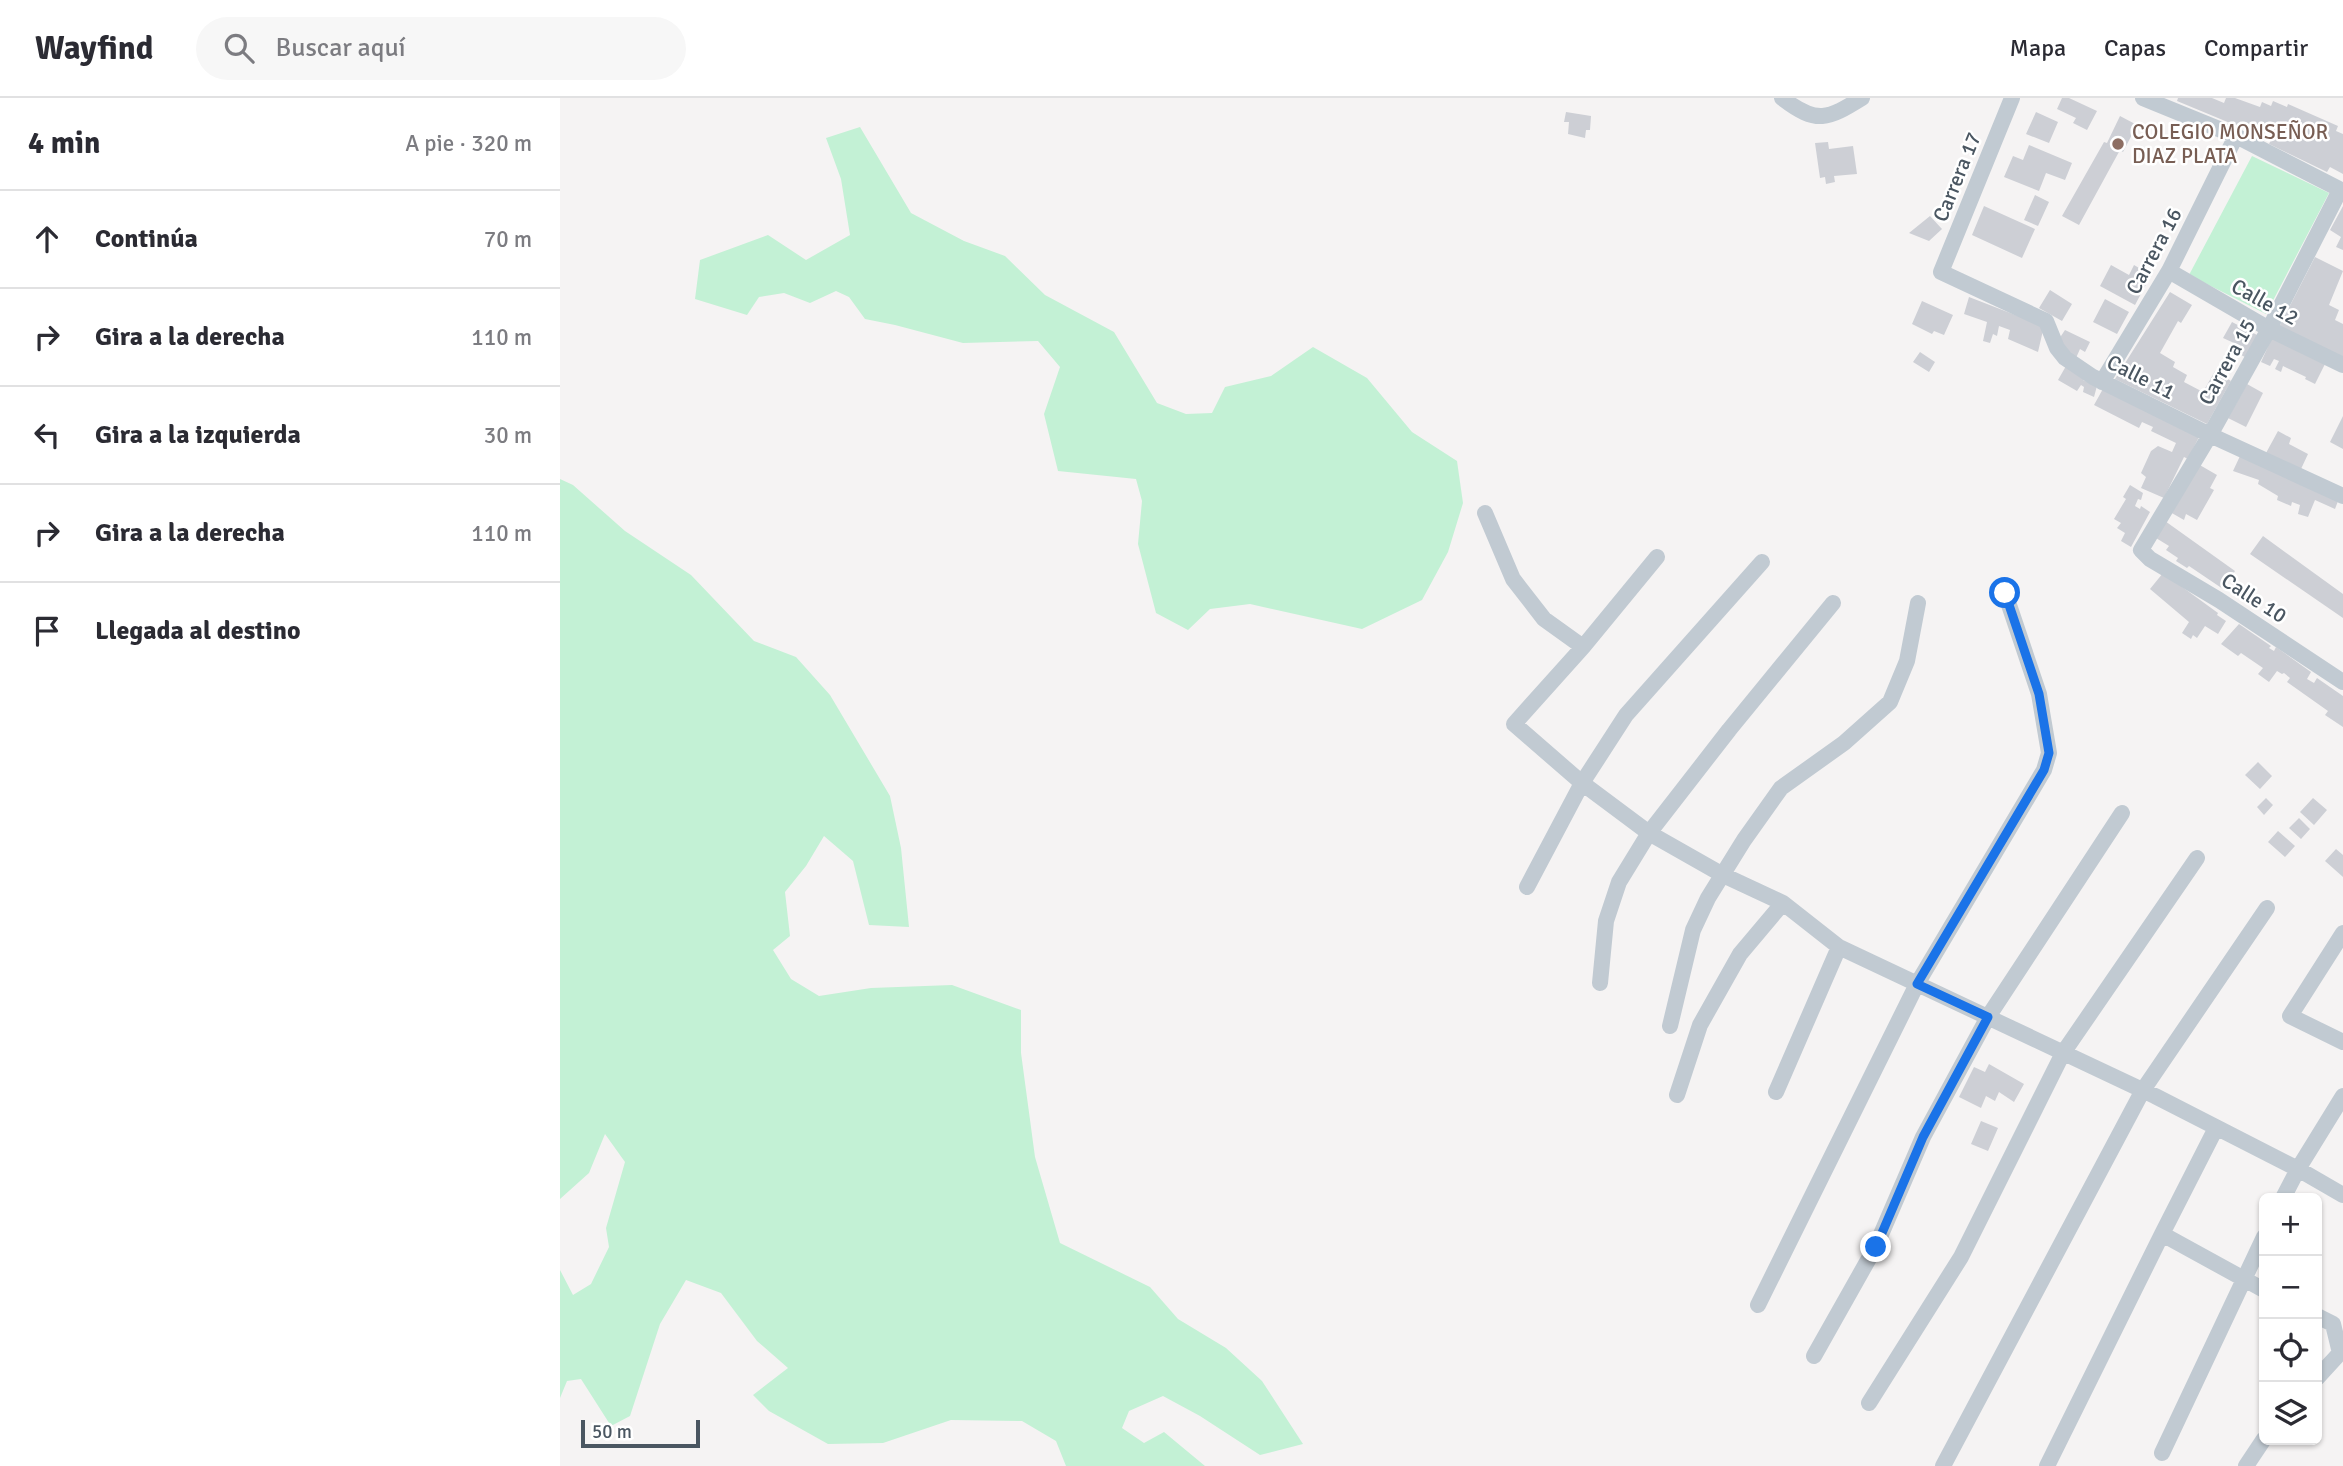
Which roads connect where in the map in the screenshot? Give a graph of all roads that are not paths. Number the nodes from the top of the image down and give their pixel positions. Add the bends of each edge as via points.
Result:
1 (1782, 98) edge
2 (1863, 98) edge
3 (2012, 98) edge
4 (2143, 98) edge
5 (2236, 136) junction
6 (2342, 190) edge
7 (2169, 271) junction
8 (1941, 272) joint
9 (2269, 329) junction
10 (2343, 365) edge
11 (2102, 382) junction
12 (2210, 435) junction
13 (2343, 496) edge
14 (1485, 513) dead end
15 (2141, 550) joint
16 (1657, 557) dead end
17 (1762, 562) dead end
18 (2005, 593) dead end
19 (1833, 603) dead end
20 (1918, 603) dead end
21 (1583, 648) junction
22 (2343, 682) edge
23 (1582, 783) junction
24 (2122, 813) dead end
25 (1649, 833) junction
26 (2197, 858) dead end
27 (1723, 875) junction
28 (1527, 887) dead end
29 (1783, 902) junction
30 (2267, 908) dead end
31 (2343, 933) edge
32 (1839, 947) junction
33 (1600, 983) dead end
34 (1917, 984) junction
35 (1988, 1017) junction
36 (1670, 1026) dead end
37 (2343, 1042) edge
38 (2063, 1053) junction
39 (2143, 1090) junction
40 (1776, 1092) dead end
41 (1676, 1095) dead end
42 (2343, 1096) edge
43 (2216, 1128) junction
44 (2298, 1169) junction
45 (2286, 1193) edge
46 (2343, 1195) edge
47 (2162, 1234) junction
48 (2259, 1247) edge
49 (2243, 1279) junction
50 (2259, 1287) edge
51 (1758, 1305) dead end
52 (2322, 1318) edge
53 (1814, 1356) dead end
54 (2322, 1373) edge
55 (1869, 1403) dead end
56 (2261, 1445) edge
57 (2162, 1452) dead end
58 (1943, 1466) edge
59 (2047, 1466) edge
60 (2246, 1466) edge

1 - 2 street via 1815,117 1835,115
3 - 8 street, Carrera 17
4 - 5 street
5 - 6 street
5 - 7 street, Carrera 16
6 - 9 street, Carrera 15
7 - 9 street, Calle 12
7 - 11 street, Carrera 16
8 - 11 street, Calle 11 via 2046,321 2065,358
9 - 10 street, Calle 12
9 - 12 street, Carrera 15
11 - 12 street, Calle 11
12 - 13 street, Calle 11
12 - 15 street, Carrera 15
14 - 21 street via 1513,579 1544,619
15 - 22 street, Calle 10
16 - 21 street
17 - 23 street via 1626,715
18 - 34 street via 2039,694 2049,753 2044,770
19 - 25 street
20 - 27 street via 1907,661 1890,702 1844,743 1781,788
21 - 23 street via 1514,724
23 - 25 street
23 - 28 street
24 - 35 street
25 - 27 street
25 - 33 street via 1619,882 1606,921
26 - 38 street
27 - 29 street
27 - 36 street via 1693,930
29 - 32 street
29 - 41 street via 1740,954 1700,1025
30 - 39 street
31 - 37 street via 2290,1016
32 - 34 street
32 - 40 street
34 - 35 street
34 - 51 street
35 - 38 street
35 - 53 street via 1923,1137 1876,1247
38 - 39 street
38 - 55 street via 1961,1256
39 - 43 street
39 - 58 street
42 - 44 street
43 - 44 street
43 - 47 street
44 - 45 street
44 - 46 street
47 - 49 street
47 - 59 street
48 - 49 street
49 - 50 street
49 - 57 street
52 - 54 street via 2333,1324 2340,1353
56 - 60 street

